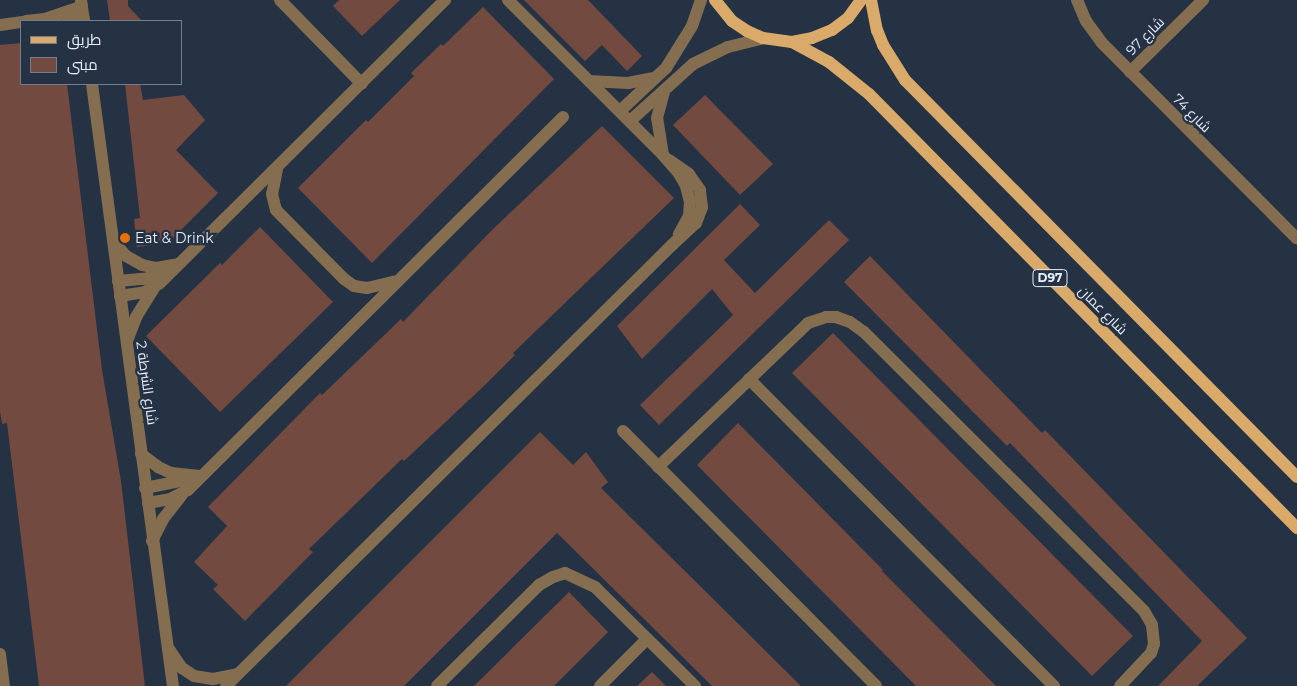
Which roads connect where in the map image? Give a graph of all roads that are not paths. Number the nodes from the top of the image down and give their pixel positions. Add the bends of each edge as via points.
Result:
1 (280, 0) edge
2 (446, 0) edge
3 (508, 0) edge
4 (701, 0) edge
5 (715, 0) edge
6 (861, 0) edge
7 (870, 0) edge
8 (1077, 0) edge
9 (1203, 0) edge
10 (81, 3) edge
11 (48, 20) edge
12 (84, 20) edge
13 (20, 22) edge
14 (0, 25) edge
15 (763, 38) junction
16 (792, 42) junction
17 (1130, 72) junction
18 (658, 76) junction
19 (589, 81) junction
20 (362, 84) junction
21 (92, 85) edge
22 (665, 88) junction
23 (620, 112) junction
24 (563, 117) dead end
25 (630, 121) junction
26 (666, 157) junction
27 (277, 169) junction
28 (1297, 239) edge
29 (113, 241) junction
30 (173, 269) junction
31 (118, 280) junction
32 (397, 281) junction
33 (154, 288) junction
34 (120, 296) junction
35 (126, 343) junction
36 (749, 380) junction
37 (623, 432) dead end
38 (141, 454) junction
39 (658, 467) junction
40 (200, 476) junction
41 (1297, 477) edge
42 (145, 488) junction
43 (186, 491) junction
44 (148, 503) junction
45 (1297, 528) edge
46 (152, 541) junction
47 (647, 639) junction
48 (166, 644) junction
49 (0, 654) edge
50 (238, 674) junction
51 (4, 686) edge
52 (173, 686) edge
53 (225, 686) edge
54 (437, 686) edge
55 (600, 686) edge
56 (696, 686) edge
57 (876, 686) edge
58 (1054, 686) edge
59 (1120, 686) edge

1 - 20 street
2 - 20 street
3 - 19 street
4 - 18 street via 685,39
5 - 15 main road via 732,21
6 - 16 main road via 848,18 832,30
7 - 41 main road, شارع عمان / D97 via 883,45 905,80
8 - 17 street, شارع 74 via 1094,32
9 - 17 street, شارع 97
10 - 11 street
10 - 12 street
13 - 14 street
15 - 16 main road
15 - 22 street via 744,41 710,55 693,64
16 - 45 main road, شارع عمان / D97 via 829,62 869,94
17 - 28 street, شارع 74
18 - 19 street via 628,83
18 - 23 street
19 - 23 street
20 - 27 street
21 - 29 street, شارع الشرطة 2
22 - 25 street
22 - 26 street via 657,118
23 - 25 street
24 - 32 street
25 - 26 street
26 - 50 street via 686,186 690,202 689,216 672,244
27 - 30 street
27 - 32 street via 272,194 276,210 344,279 354,286 367,288
29 - 30 street via 126,256 142,265
29 - 31 street, شارع الشرطة 2
30 - 31 street via 143,279
30 - 33 street
31 - 34 street, شارع الشرطة 2
32 - 40 street
33 - 34 street
33 - 35 street via 136,317
34 - 35 street, شارع الشرطة 2
35 - 38 street, شارع الشرطة 2
36 - 39 street
36 - 58 street
36 - 59 street via 808,323 836,317 858,326 1144,611 1152,625 1154,644 1145,660
37 - 39 street
38 - 40 street via 171,473
38 - 42 street, شارع الشرطة 2
39 - 57 street
40 - 42 street
40 - 43 street
42 - 44 street, شارع الشرطة 2
43 - 44 street via 170,499
43 - 46 street via 166,514
44 - 46 street, شارع الشرطة 2
46 - 48 street, شارع الشرطة 2
47 - 54 street via 595,587 565,573 539,585
47 - 55 street
47 - 56 street
48 - 50 street via 177,662 194,676 213,679
48 - 52 street, شارع الشرطة 2
49 - 51 street
50 - 53 street

